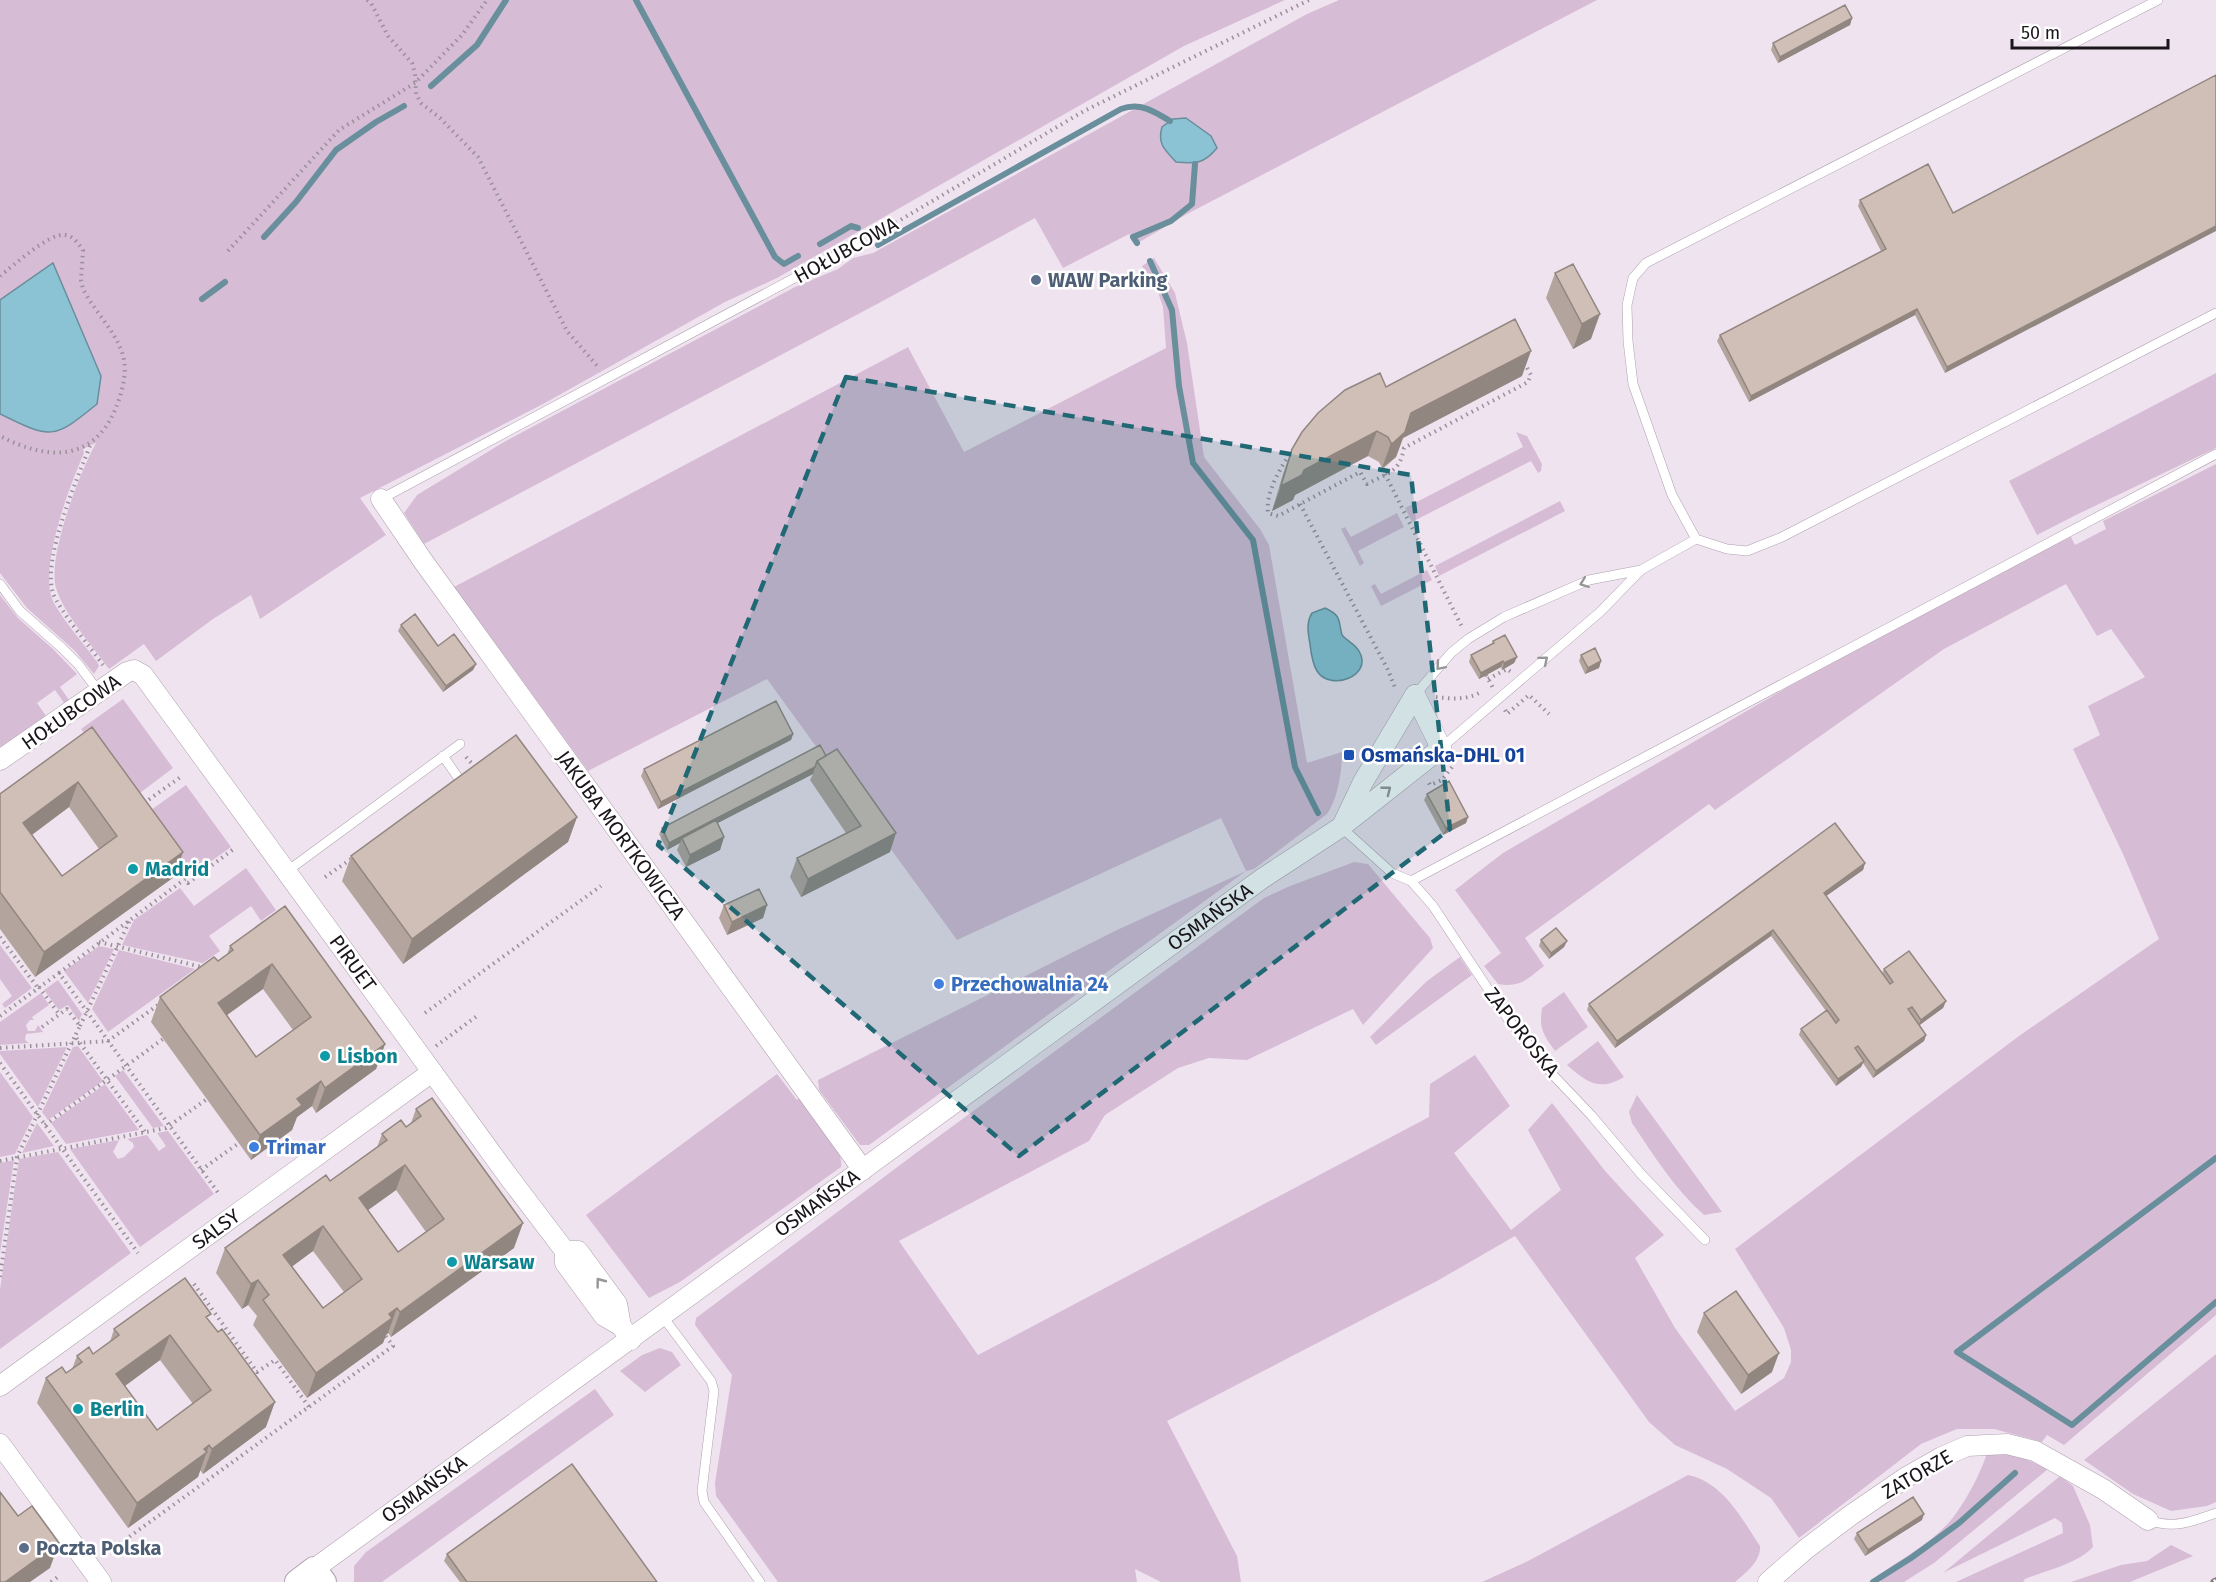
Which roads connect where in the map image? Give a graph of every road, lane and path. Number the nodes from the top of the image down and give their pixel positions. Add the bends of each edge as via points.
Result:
1 (367, 0) edge
2 (486, 0) edge
3 (1309, 0) edge
4 (2158, 0) edge
5 (415, 83) junction
6 (858, 244) joint
7 (228, 251) dead end
8 (0, 276) edge
9 (2216, 313) edge
10 (1521, 358) edge
11 (607, 378) junction
12 (0, 436) edge
13 (90, 445) junction
14 (1294, 449) edge
15 (2216, 454) edge
16 (1385, 474) junction
17 (381, 499) joint
18 (1300, 504) junction
19 (1696, 539) junction
20 (1641, 570) junction
21 (0, 584) edge
22 (1468, 639) junction
23 (143, 675) joint
24 (106, 686) junction
25 (1492, 687) dead end
26 (1415, 695) junction
27 (1500, 698) junction
28 (1549, 714) dead end
29 (460, 744) dead end
30 (1441, 748) junction
31 (443, 756) junction
32 (0, 760) edge
33 (483, 764) edge
34 (1418, 766) junction
35 (1452, 767) dead end
36 (452, 768) junction
37 (182, 776) dead end
38 (466, 789) edge
39 (135, 810) edge
40 (1341, 827) junction
41 (235, 848) dead end
42 (354, 856) edge
43 (173, 862) edge
44 (286, 872) junction
45 (325, 877) dead end
46 (185, 879) junction
47 (1411, 881) junction
48 (601, 886) dead end
49 (581, 900) junction
50 (584, 905) dead end
51 (132, 918) junction
52 (539, 931) junction
53 (543, 936) dead end
54 (0, 937) edge
55 (98, 942) junction
56 (118, 947) junction
57 (498, 961) junction
58 (501, 966) dead end
59 (59, 972) junction
60 (199, 975) edge
61 (38, 988) junction
62 (457, 990) junction
63 (461, 995) dead end
64 (163, 1001) edge
65 (0, 1008) edge
66 (87, 1012) junction
67 (425, 1013) dead end
68 (59, 1014) junction
69 (2, 1015) edge
70 (477, 1016) dead end
71 (42, 1026) dead end
72 (80, 1026) junction
73 (75, 1036) junction
74 (163, 1039) dead end
75 (445, 1040) dead end
76 (108, 1041) junction
77 (71, 1044) junction
78 (80, 1044) junction
79 (0, 1048) edge
80 (0, 1064) edge
81 (126, 1066) junction
82 (432, 1072) junction
83 (107, 1080) junction
84 (207, 1099) dead end
85 (37, 1115) junction
86 (45, 1125) junction
87 (169, 1125) junction
88 (145, 1132) junction
89 (239, 1143) dead end
90 (62, 1148) junction
91 (17, 1157) junction
92 (0, 1161) edge
93 (201, 1170) junction
94 (863, 1170) junction
95 (219, 1194) dead end
96 (1705, 1240) dead end
97 (138, 1253) dead end
98 (0, 1277) edge
99 (194, 1284) dead end
100 (663, 1317) junction
101 (626, 1333) junction
102 (385, 1335) edge
103 (257, 1372) junction
104 (248, 1379) edge
105 (0, 1386) edge
106 (309, 1407) junction
107 (267, 1423) edge
108 (273, 1432) junction
109 (0, 1444) edge
110 (2216, 1514) edge
111 (2148, 1520) joint
112 (107, 1544) dead end
113 (59, 1576) dead end
114 (312, 1578) edge
115 (51, 1582) edge
116 (101, 1582) edge
117 (760, 1582) edge
118 (1768, 1582) edge

1 - 5 path via 388,36 412,63
2 - 5 path via 462,35
3 - 6 path, HOŁUBCOWA via 1084,111
4 - 19 lane via 1646,263 1633,278 1627,305 1633,384 1672,495
5 - 7 path via 339,130
5 - 11 path via 421,103 478,157 567,331
6 - 11 lane, HOŁUBCOWA
8 - 13 path via 52,236 72,237 83,250 83,289 120,346 124,362 119,402 112,418
9 - 19 lane via 1782,537 1746,551
10 - 16 path via 1530,375 1528,382 1404,448 1402,462
11 - 17 lane, HOŁUBCOWA
12 - 13 path via 48,452
13 - 24 path via 52,559 52,589
14 - 18 path via 1267,503 1268,513 1278,516
15 - 47 lane
16 - 18 path via 1367,484 1360,472
16 - 22 path
17 - 94 street, JAKUBA MORTKOWICZA
18 - 26 path via 1397,693
19 - 20 lane
20 -> 22 lane via 1589,580 1504,617
27 -> 20 lane via 1600,612
21 - 24 lane via 20,611
22 -> 26 lane
23 - 24 street, HOŁUBCOWA via 134,670
23 - 44 street, PIRUET
24 - 32 street, HOŁUBCOWA
25 - 26 path via 1473,697
26 - 30 street
26 - 40 street
27 - 28 path via 1507,714 1529,695
27 - 30 lane
29 - 31 lane
30 - 34 street, OSMAŃSKA
31 - 36 lane
31 - 44 lane
33 - 36 path via 476,769 467,757
34 - 35 path via 1430,785 1442,780
40 -> 34 street, OSMAŃSKA
36 - 38 lane
37 - 39 path
40 - 47 lane, ZAPOROSKA via 1392,873
40 - 94 street, OSMAŃSKA via 1254,885
41 - 46 path via 188,883
42 - 45 path
43 - 46 path
44 - 82 street, PIRUET
46 - 51 path
47 - 96 lane, ZAPOROSKA via 1433,906 1508,1019 1554,1076
48 - 49 path
49 - 50 path
49 - 52 path
51 - 55 path
51 - 56 path
52 - 53 path
52 - 57 path
54 - 61 path
55 - 56 path
55 - 59 path
56 - 60 path via 208,968
56 - 66 path
57 - 58 path
57 - 62 path
59 - 61 path
59 - 66 path
61 - 68 path
61 - 69 path
62 - 63 path
62 - 67 path
64 - 76 path
65 - 69 path
66 - 72 path
66 - 76 path
68 - 71 path
68 - 72 path via 67,1009
70 - 75 path
72 - 73 path
73 - 77 path
73 - 78 path
74 - 81 path
76 - 78 path
76 - 81 path
77 - 78 path
77 - 79 path
77 - 85 path
78 - 83 path
80 - 85 path
81 - 83 path
81 - 87 path
82 - 101 street, PIRUET via 565,1251 565,1263 604,1316
82 - 105 street, SALSY
83 - 86 path
83 - 88 path
84 - 87 path
85 - 86 path
85 - 91 path
86 - 90 path
87 - 88 path
87 - 93 path
88 - 90 path
89 - 93 path
90 - 91 path
90 - 97 path
91 - 92 path
91 - 98 path
93 - 95 path
94 - 100 street, OSMAŃSKA
99 - 103 path
100 - 101 street, OSMAŃSKA
100 - 117 lane via 711,1381 714,1391 704,1502
101 - 114 street, OSMAŃSKA
102 - 106 path via 393,1346
103 - 104 path
103 - 106 path via 275,1360
106 - 108 path
107 - 108 path
108 - 112 path via 111,1550
109 - 116 street
110 - 111 lane, ZATORZE via 2180,1525
111 - 118 street, ZATORZE via 2035,1451 2007,1443 1967,1446 1905,1478 1806,1549
113 - 115 path

